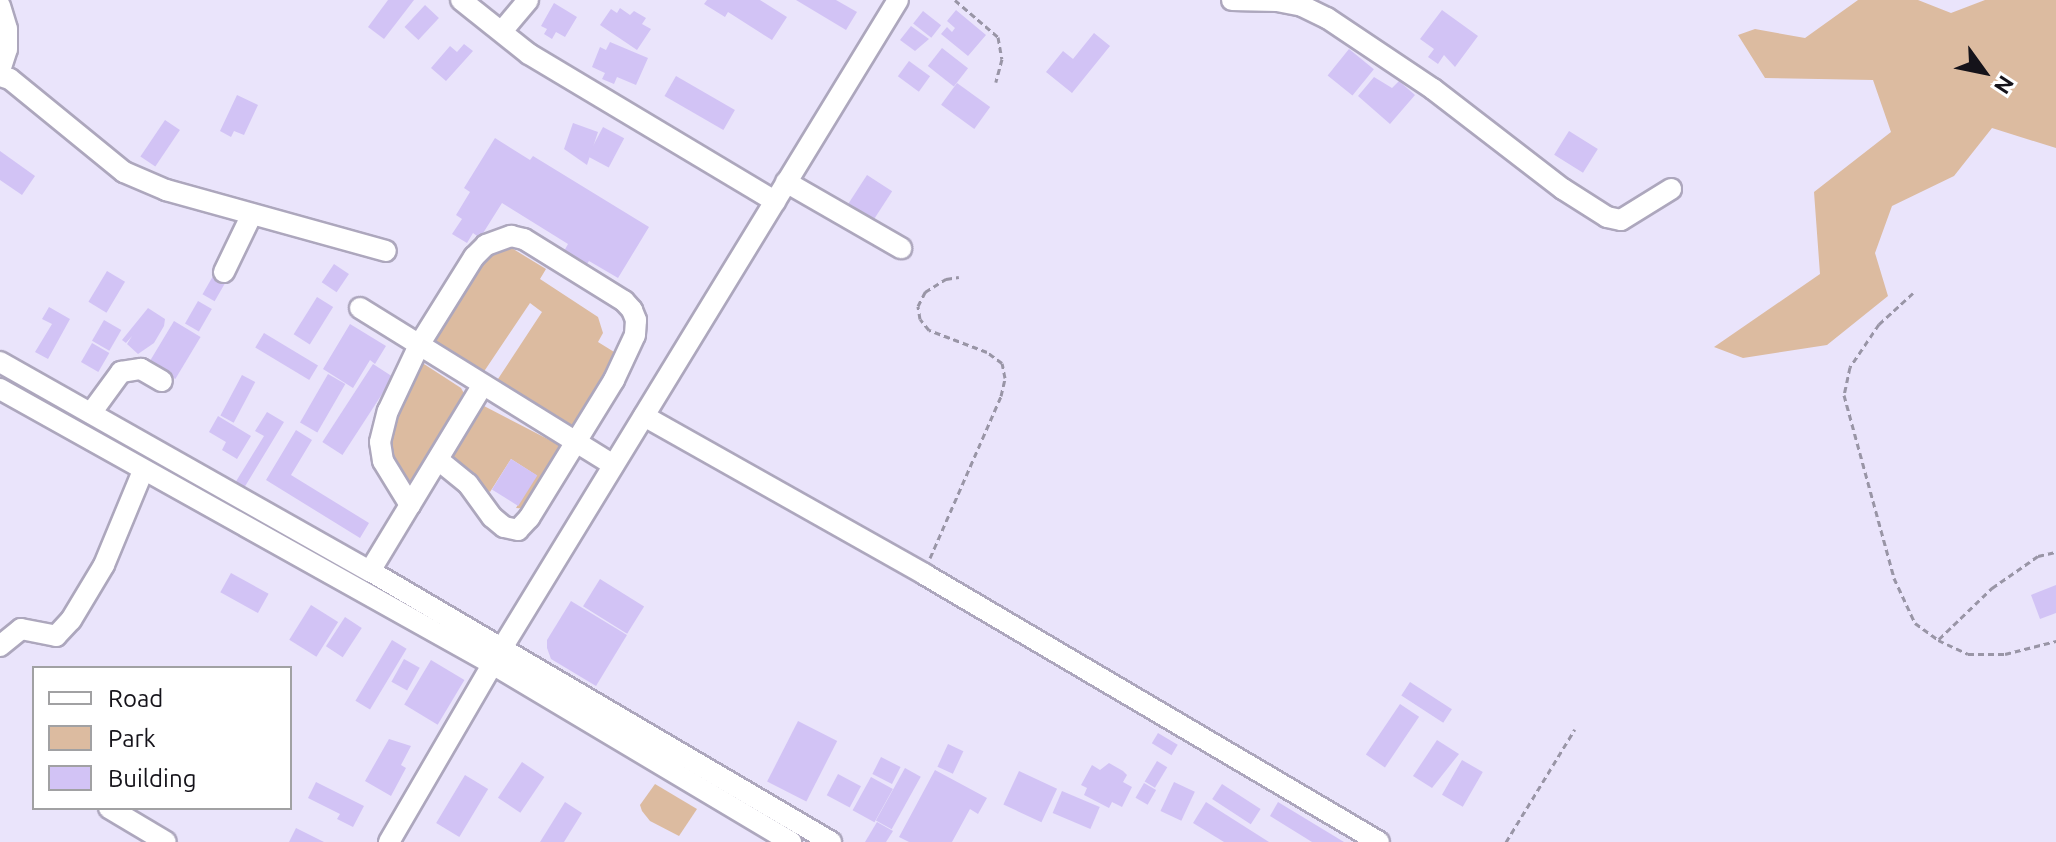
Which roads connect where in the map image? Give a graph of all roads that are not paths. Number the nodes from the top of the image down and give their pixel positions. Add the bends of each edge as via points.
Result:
1 (461, 0) edge
2 (528, 0) edge
3 (898, 0) edge
4 (1232, 0) edge
5 (0, 6) edge
6 (503, 30) junction
7 (0, 73) edge
8 (786, 182) junction
9 (1671, 189) dead end
10 (775, 201) junction
11 (252, 214) junction
12 (901, 248) dead end
13 (386, 251) dead end
14 (224, 272) dead end
15 (360, 308) dead end
16 (419, 345) junction
17 (0, 362) edge
18 (162, 381) dead end
19 (482, 386) junction
20 (0, 389) edge
21 (91, 413) junction
22 (644, 416) junction
23 (577, 443) junction
24 (438, 460) junction
25 (613, 465) junction
26 (143, 471) junction
27 (410, 505) junction
28 (370, 571) junction
29 (0, 646) edge
30 (498, 656) junction
31 (112, 810) edge
32 (166, 842) edge
33 (389, 842) edge
34 (791, 842) edge
35 (831, 842) edge
36 (1379, 842) edge

1 - 6 street
2 - 6 street
3 - 8 street
4 - 9 street via 1290,4 1327,18 1607,217 1621,220
5 - 7 street via 7,49
6 - 10 street via 529,54
7 - 11 street via 124,172 166,190
8 - 10 street
8 - 12 street
10 - 22 street
11 - 13 street
11 - 14 street
15 - 16 street
16 - 19 street
16 - 23 street via 474,257 486,245 511,236 624,301 636,320 635,335
16 - 27 street via 388,411 380,442 383,461
17 - 21 street
18 - 21 street via 141,369 121,372
19 - 23 street
19 - 24 street
20 - 26 street
21 - 28 street
22 - 25 street
22 - 36 street
23 - 24 street via 518,530 492,517 468,484
23 - 25 street
24 - 27 street
25 - 30 street
26 - 29 street via 104,565 71,620 56,636 21,629
26 - 30 street
27 - 28 street
28 - 30 street
30 - 33 street
30 - 34 street
30 - 35 street
31 - 32 street

